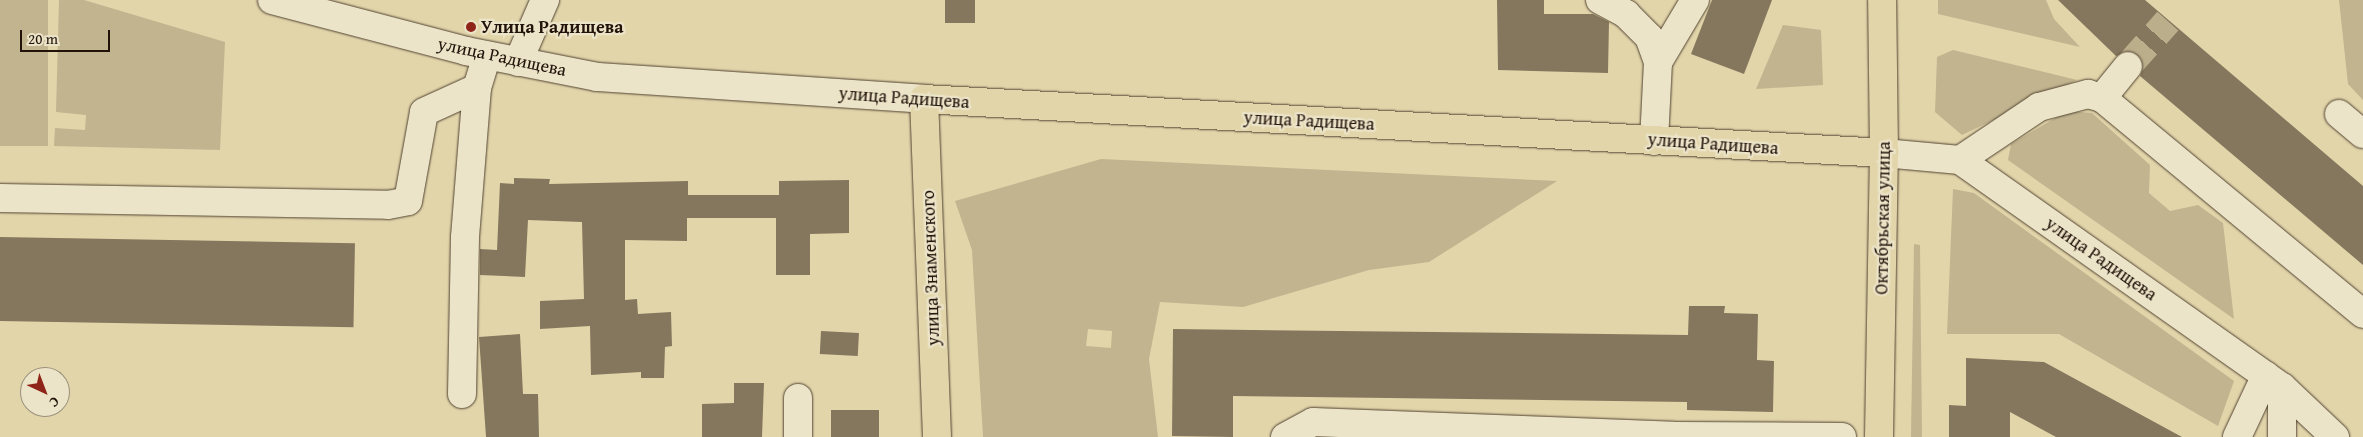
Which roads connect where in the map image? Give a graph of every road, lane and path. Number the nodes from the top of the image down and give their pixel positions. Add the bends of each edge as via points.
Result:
1 (545, 0) edge
2 (1600, 0) edge
3 (1695, 0) edge
4 (1882, 0) edge
5 (288, 2) edge
6 (487, 55) junction
7 (518, 62) junction
8 (1658, 62) junction
9 (2128, 66) tunnel mouth
10 (477, 88) junction
11 (2102, 98) junction
12 (924, 99) junction
13 (2339, 114) dead end
14 (2363, 134) edge
15 (1654, 141) junction
16 (1884, 154) junction
17 (1960, 160) junction
18 (0, 198) edge
19 (2363, 314) edge
20 (2274, 381) junction
21 (462, 394) dead end
22 (798, 398) dead end
23 (798, 437) edge
24 (937, 437) edge
25 (1285, 437) edge
26 (1673, 437) edge
27 (1842, 437) edge
28 (1879, 437) edge
29 (2237, 437) edge
30 (2282, 437) edge
31 (2335, 437) edge

1 - 7 street
2 - 8 street via 1640,24
3 - 8 street
4 - 16 main road, Октябрьская улица
5 - 6 street, улица Радищева
6 - 7 street, улица Радищева
6 - 10 street
7 - 12 street, улица Радищева via 597,77
8 - 15 street
9 - 11 street
10 - 18 street via 424,112 408,200 388,205
10 - 21 street via 466,237
11 - 17 street via 2088,94 2039,107
11 - 19 street
12 - 15 main road, улица Радищева
12 - 24 main road, улица Знаменского
13 - 14 street
15 - 16 main road, улица Радищева
16 - 17 street, улица Радищева
16 - 28 main road, Октябрьская улица
17 - 20 street, улица Радищева
20 - 29 street
20 - 30 street
20 - 31 street, улица Радищева
22 - 23 street
25 - 26 street via 1313,422
26 - 27 street

